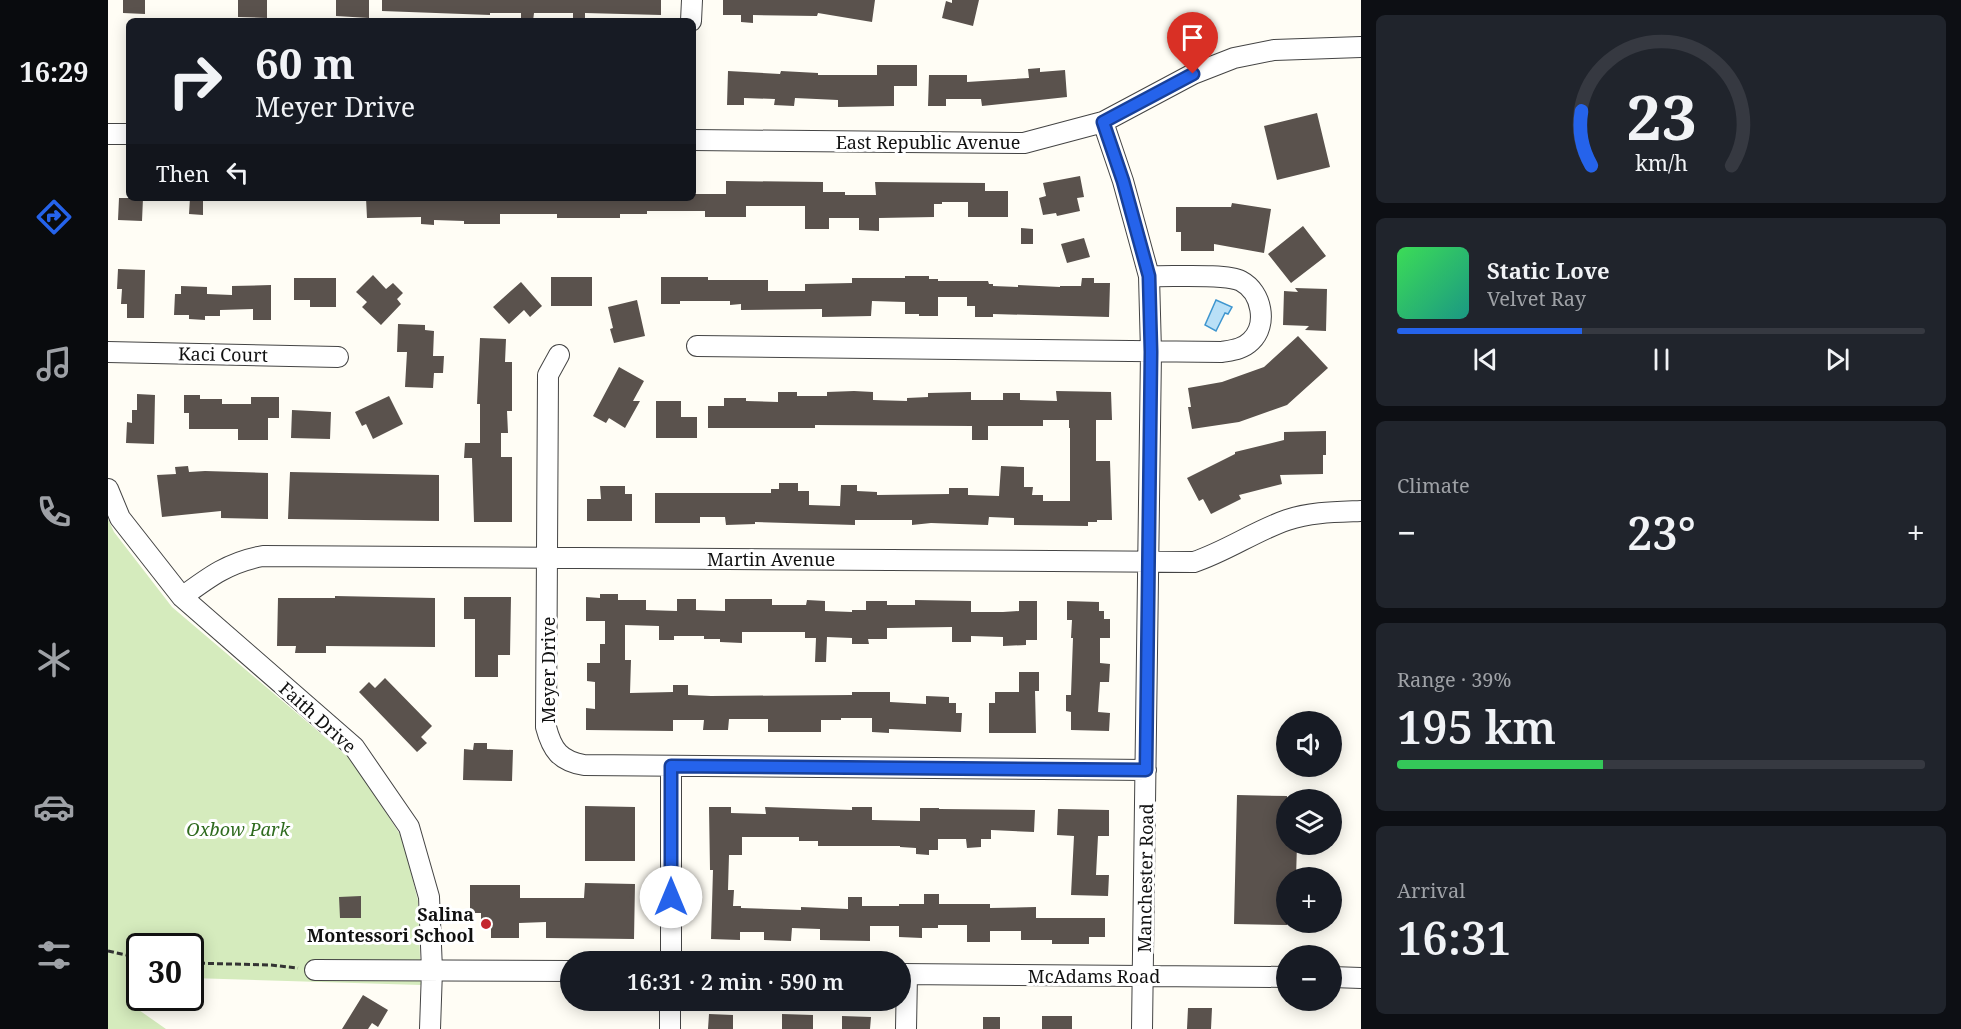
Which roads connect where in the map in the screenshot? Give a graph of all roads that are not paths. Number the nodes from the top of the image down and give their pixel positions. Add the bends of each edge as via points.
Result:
1 (692, 0) edge
2 (692, 18) edge
3 (1361, 47) edge
4 (1103, 122) junction
5 (108, 134) edge
6 (126, 134) edge
7 (696, 140) edge
8 (1149, 276) junction
9 (697, 346) dead end
10 (108, 352) edge
11 (1151, 352) junction
12 (559, 355) dead end
13 (338, 357) dead end
14 (108, 489) edge
15 (1361, 512) edge
16 (549, 558) junction
17 (1149, 562) junction
18 (182, 597) junction
19 (671, 766) junction
20 (1146, 770) junction
21 (671, 951) edge
22 (315, 970) road end
23 (432, 970) junction
24 (560, 971) edge
25 (911, 974) edge
26 (1144, 976) junction
27 (1276, 977) edge
28 (1342, 978) edge
29 (1361, 978) edge
30 (670, 1011) edge
31 (905, 1011) edge
32 (430, 1029) edge
33 (670, 1029) edge
34 (906, 1029) edge
35 (1142, 1029) edge

1 - 2 street
3 - 4 street, East Republic Avenue via 1275,50 1234,58 1193,74
4 - 7 street, East Republic Avenue via 1024,143
4 - 8 street, Manchester Road
5 - 6 street
8 - 11 street, Manchester Road
8 - 11 street via 1229,277 1243,282 1255,295 1262,312 1260,327 1252,340 1239,349
9 - 11 street
10 - 13 street, Kaci Court
11 - 17 street, Manchester Road
12 - 16 street, Meyer Drive via 548,375
14 - 18 street, Faith Drive via 120,518
15 - 17 street, Martin Avenue via 1289,520 1194,562
16 - 17 street, Martin Avenue
16 - 18 street, Martin Avenue via 263,556 223,568
16 - 19 street, Meyer Drive via 546,727 557,752 570,763 584,765
17 - 20 street, Manchester Road
18 - 23 street, Faith Drive via 354,747 409,827 429,897
19 - 20 street, Meyer Drive
19 - 21 street
20 - 26 street, Manchester Road
22 - 23 street
23 - 24 street
23 - 32 street, Faith Drive
25 - 26 street, McAdams Road
26 - 27 street, McAdams Road
26 - 35 street, Manchester Road
28 - 29 street
30 - 33 street
31 - 34 street

